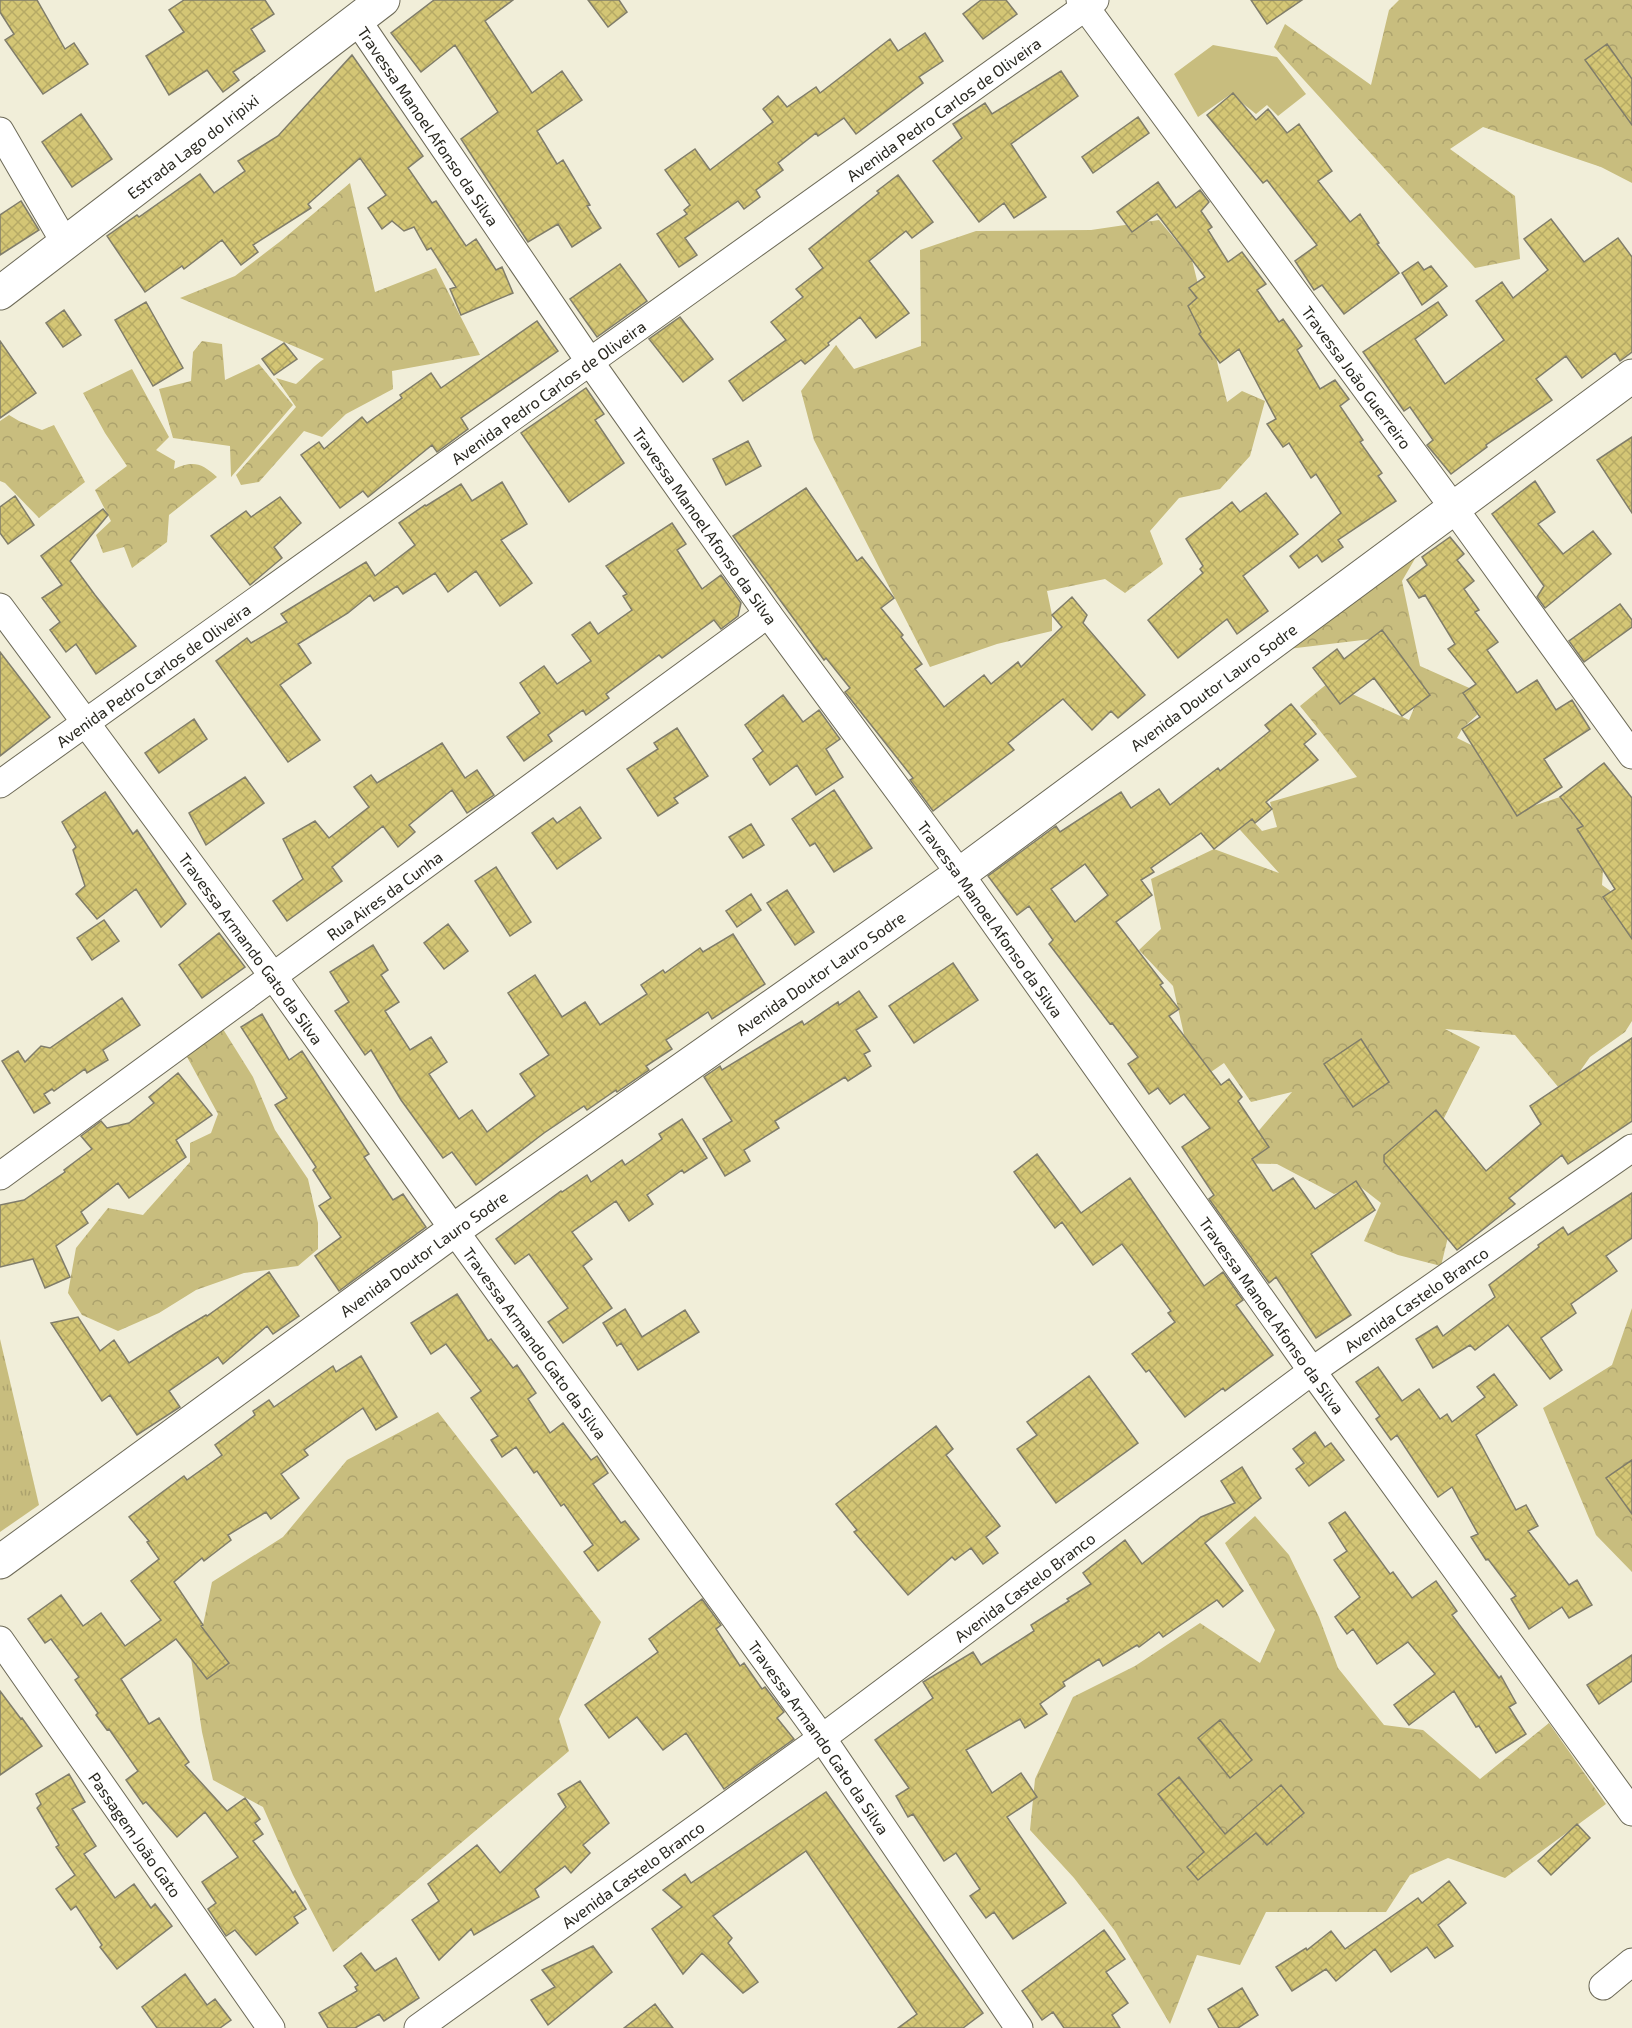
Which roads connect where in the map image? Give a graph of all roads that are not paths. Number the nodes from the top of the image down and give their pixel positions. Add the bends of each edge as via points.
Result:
1 (383, 0) edge
2 (1086, 3) edge
3 (357, 20) junction
4 (0, 131) edge
5 (65, 243) junction
6 (0, 293) edge
7 (590, 362) junction
8 (1632, 376) edge
9 (1453, 507) junction
10 (0, 607) edge
11 (768, 614) junction
12 (86, 722) junction
13 (1632, 755) edge
14 (0, 784) edge
15 (960, 874) junction
16 (273, 976) junction
17 (1632, 1148) edge
18 (0, 1176) edge
19 (454, 1230) junction
20 (1312, 1371) junction
21 (0, 1562) edge
22 (0, 1640) edge
23 (822, 1738) junction
24 (1632, 1812) edge
25 (1632, 1962) edge
26 (1603, 1986) dead end
27 (271, 2028) edge
28 (418, 2028) edge
29 (1019, 2028) edge

1 - 3 street, Estrada Lago do Iripixi
2 - 7 street, Avenida Pedro Carlos de Oliveira
2 - 9 street, Travessa João Guerreiro
3 - 5 street, Estrada Lago do Iripixi
3 - 7 street, Travessa Manoel Afonso da Silva
4 - 5 street
5 - 6 street, Estrada Lago do Iripixi
7 - 11 street, Travessa Manoel Afonso da Silva
7 - 12 street, Avenida Pedro Carlos de Oliveira
8 - 9 street, Avenida Doutor Lauro Sodre
9 - 13 street, Travessa João Guerreiro
9 - 15 street, Avenida Doutor Lauro Sodre
10 - 12 street, Travessa Armando Gato da Silva
11 - 15 street, Travessa Manoel Afonso da Silva
11 - 16 street, Rua Aires da Cunha
12 - 14 street, Avenida Pedro Carlos de Oliveira
12 - 16 street, Travessa Armando Gato da Silva
15 - 19 street, Avenida Doutor Lauro Sodre
15 - 20 street, Travessa Manoel Afonso da Silva
16 - 18 street, Rua Aires da Cunha
16 - 19 street, Travessa Armando Gato da Silva
17 - 20 street, Avenida Castelo Branco
19 - 21 street, Avenida Doutor Lauro Sodre
19 - 23 street, Travessa Armando Gato da Silva
20 - 23 street, Avenida Castelo Branco
20 - 24 street, Travessa Manoel Afonso da Silva
22 - 27 street, Passagem João Gato
23 - 28 street, Avenida Castelo Branco
23 - 29 street, Travessa Armando Gato da Silva
25 - 26 street

